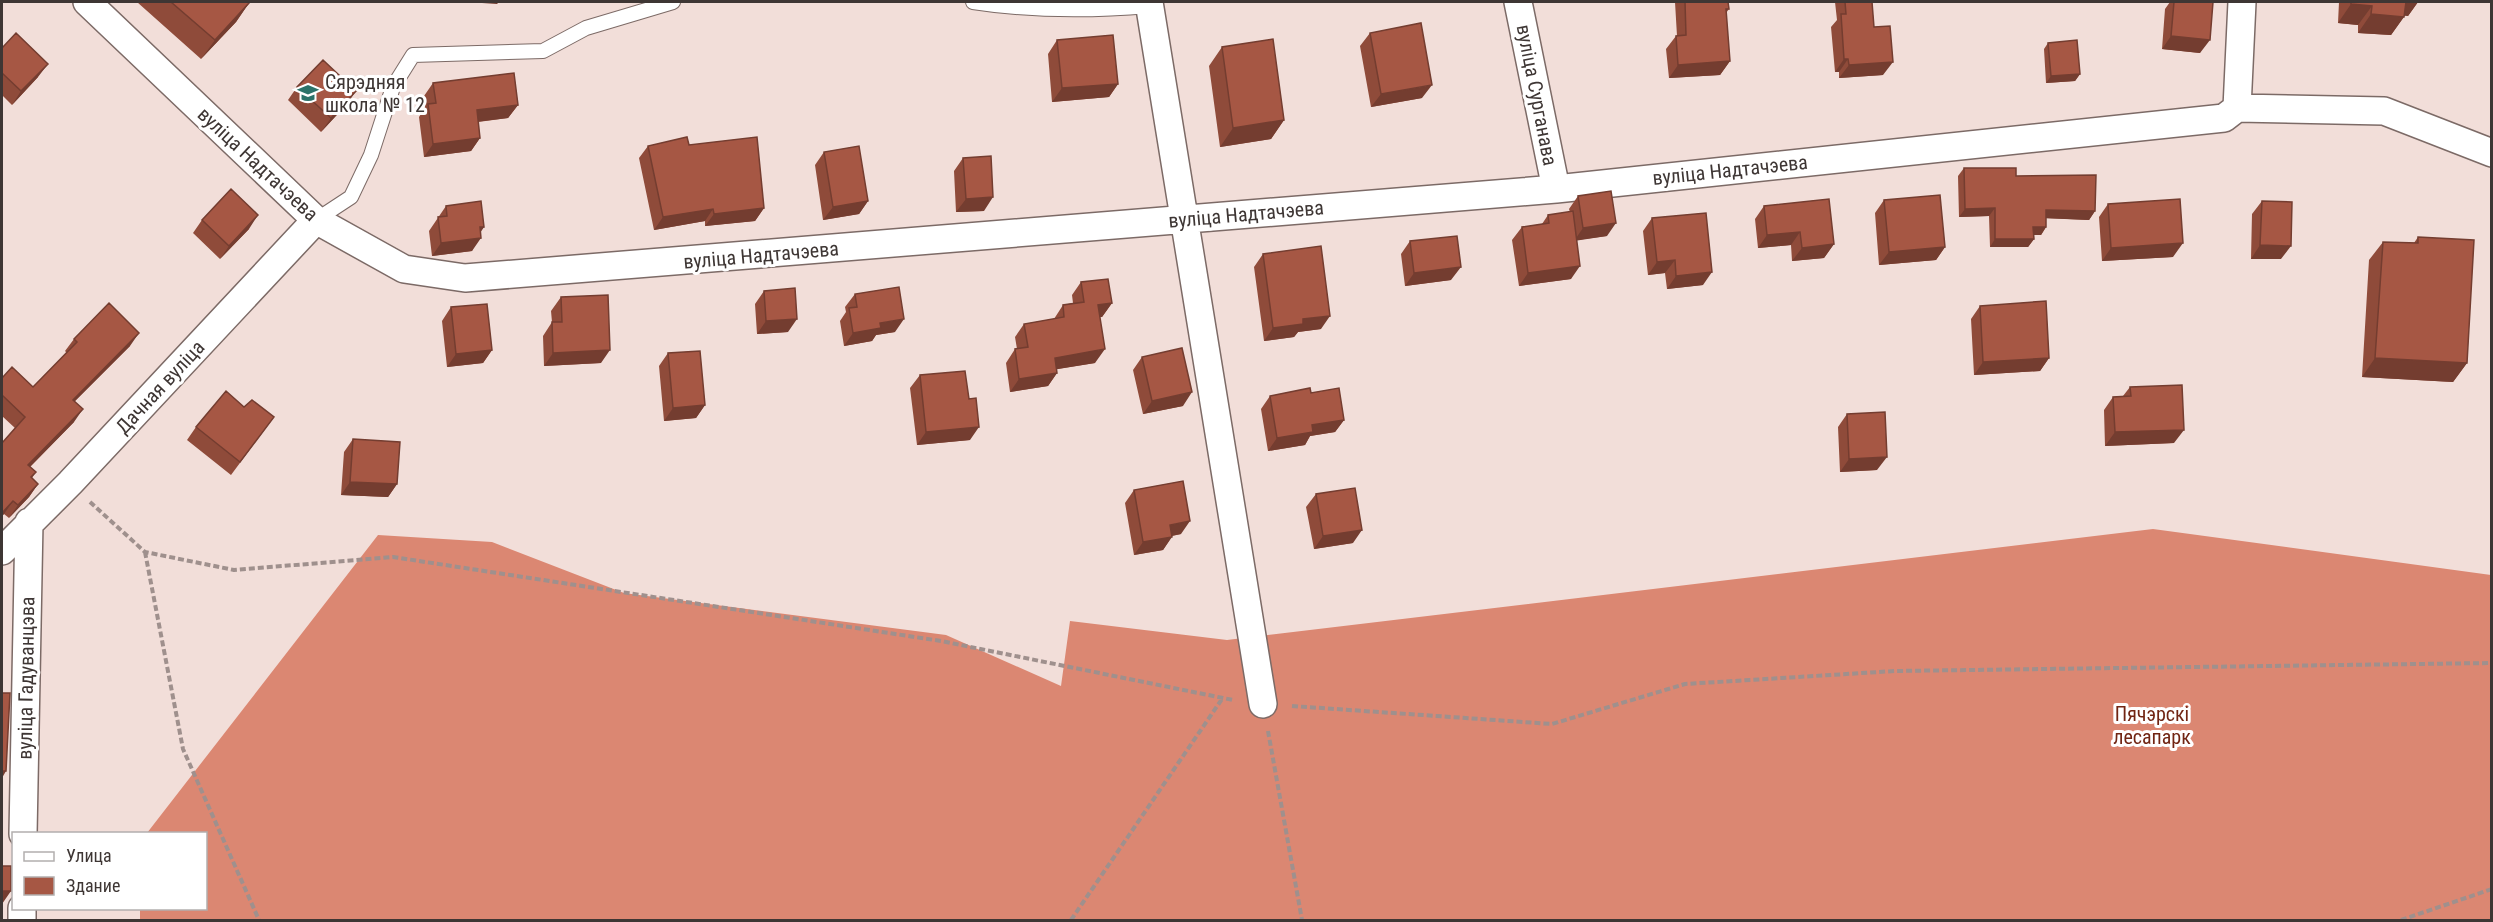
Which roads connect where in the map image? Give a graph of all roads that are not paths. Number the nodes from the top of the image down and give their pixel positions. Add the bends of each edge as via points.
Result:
1 (87, 2) edge
2 (673, 2) edge
3 (973, 2) edge
4 (1518, 2) edge
5 (2242, 2) edge
6 (1149, 4) edge
7 (2237, 108) junction
8 (2492, 153) edge
9 (1556, 189) junction
10 (316, 220) junction
11 (1183, 220) junction
12 (29, 522) junction
13 (2, 551) edge
14 (1263, 704) road end
15 (23, 832) edge

1 - 10 street, вуліца Надтачэева
2 - 10 lane via 586,28 543,51 413,55 393,87 371,155 351,197
3 - 6 lane via 1011,8 1097,10
4 - 9 street, вуліца Сурганава
5 - 7 street
6 - 11 street
7 - 8 street, вуліца Надтачэева via 2384,111
7 - 9 street, вуліца Надтачэева via 2224,118
9 - 11 street, вуліца Надтачэева
10 - 11 street, вуліца Надтачэева via 404,269 465,278
10 - 12 street, Дачная вуліца
11 - 14 street
12 - 13 street, Дачная вуліца
12 - 15 street, вуліца Гадуванцэва

